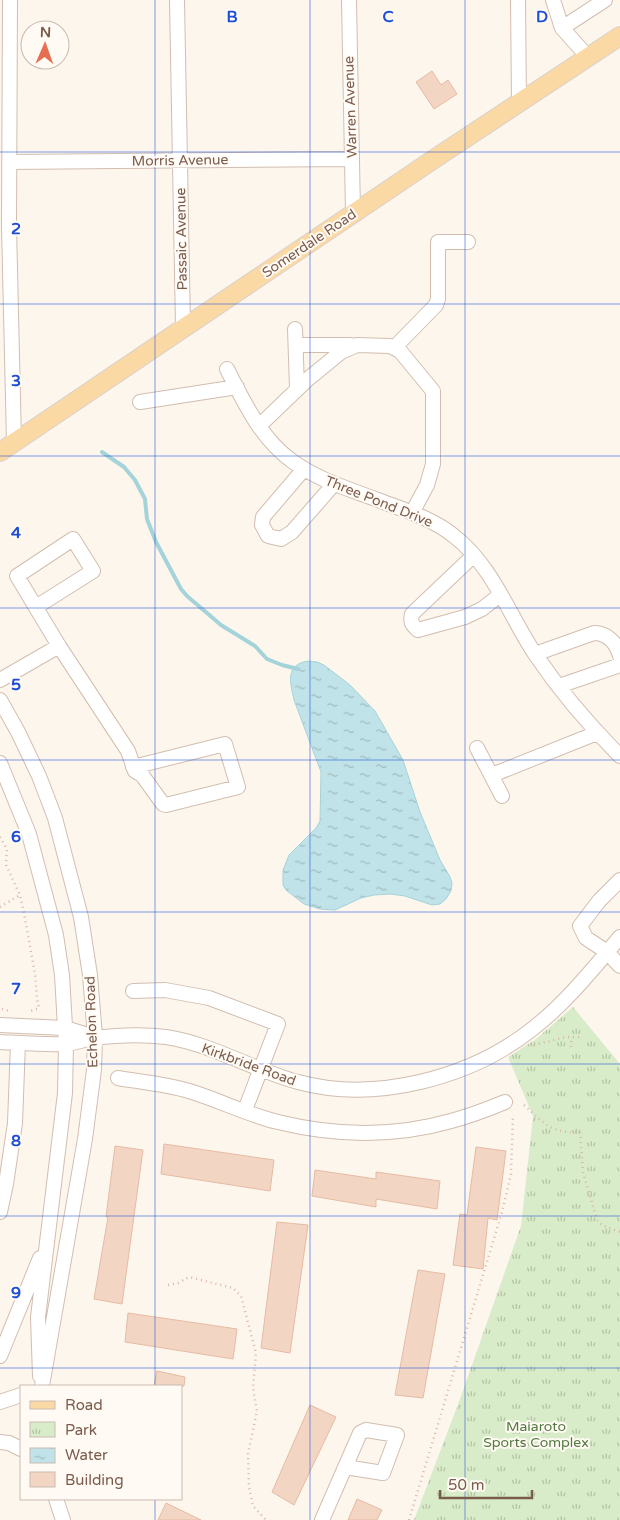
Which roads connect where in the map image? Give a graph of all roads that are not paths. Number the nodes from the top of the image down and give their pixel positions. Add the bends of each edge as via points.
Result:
1 (10, 0) edge
2 (177, 0) edge
3 (349, 0) edge
4 (518, 0) edge
5 (552, 0) edge
6 (605, 0) edge
7 (562, 28) junction
8 (620, 36) edge
9 (588, 58) junction
10 (519, 103) junction
11 (352, 159) junction
12 (179, 160) junction
13 (9, 162) junction
14 (353, 213) junction
15 (468, 242) dead end
16 (183, 327) junction
17 (295, 329) dead end
18 (296, 345) junction
19 (357, 345) junction
20 (394, 348) junction
21 (227, 369) dead end
22 (237, 387) junction
23 (298, 388) junction
24 (140, 402) dead end
25 (259, 426) junction
26 (7, 447) edge
27 (304, 469) junction
28 (334, 484) junction
29 (412, 513) junction
30 (473, 556) junction
31 (500, 595) junction
32 (36, 607) junction
33 (58, 646) junction
34 (535, 654) junction
35 (620, 656) edge
36 (620, 665) edge
37 (0, 680) edge
38 (559, 686) junction
39 (0, 700) edge
40 (597, 733) junction
41 (478, 748) dead end
42 (620, 756) edge
43 (0, 764) edge
44 (133, 767) junction
45 (492, 775) junction
46 (502, 796) dead end
47 (620, 880) edge
48 (620, 937) edge
49 (608, 952) junction
50 (620, 966) edge
51 (134, 991) dead end
52 (0, 1025) edge
53 (65, 1028) junction
54 (95, 1037) junction
55 (0, 1042) edge
56 (18, 1043) junction
57 (66, 1044) junction
58 (259, 1070) junction
59 (118, 1078) dead end
60 (505, 1102) dead end
61 (244, 1110) junction
62 (0, 1212) edge
63 (47, 1241) junction
64 (0, 1356) edge
65 (42, 1385) edge
66 (42, 1385) edge
67 (20, 1396) edge
68 (0, 1402) edge
69 (0, 1442) edge
70 (20, 1448) edge
71 (345, 1467) dead end
72 (56, 1500) edge
73 (63, 1520) edge
74 (322, 1520) edge

1 - 13 street
2 - 12 street, Passaic Avenue
3 - 11 street, Warren Avenue
4 - 10 street
5 - 7 street
6 - 7 street
7 - 9 street
8 - 9 main road, Somerdale Road
9 - 10 main road, Somerdale Road
10 - 14 main road, Somerdale Road
11 - 12 street, Morris Avenue
11 - 14 street, Warren Avenue
12 - 13 street, Morris Avenue
12 - 16 street, Passaic Avenue
13 - 26 street
14 - 16 main road, Somerdale Road
15 - 20 street via 438,242 436,305
16 - 26 main road, Somerdale Road
17 - 18 street
18 - 19 street
18 - 23 street
19 - 20 street
19 - 23 street via 340,352
20 - 29 street via 433,391 433,464 427,485
21 - 22 street, Three Pond Drive
22 - 24 street
22 - 25 street, Three Pond Drive
23 - 25 street
25 - 27 street, Three Pond Drive via 281,452
27 - 28 street, Three Pond Drive
27 - 28 street via 263,517 262,525 268,536 281,539 292,532
28 - 29 street, Three Pond Drive
29 - 30 street, Three Pond Drive via 448,532
30 - 31 street, Three Pond Drive
30 - 31 street via 412,614 412,625 418,630 465,617
31 - 34 street, Three Pond Drive
32 - 32 street via 93,570 73,538 17,576
32 - 33 street
33 - 37 street
33 - 44 street via 128,751
34 - 35 street via 598,633 613,640
34 - 38 street, Three Pond Drive
36 - 38 street
38 - 40 street, Three Pond Drive
39 - 54 street, Echelon Road via 40,776 54,818 81,917
40 - 42 street, Three Pond Drive
40 - 45 street
41 - 45 street
43 - 53 street, Echelon Road via 29,834 56,935
44 - 44 street via 225,744 238,787 163,804
45 - 46 street
47 - 49 street via 580,926 586,938
48 - 49 street, Kirkbride Road
49 - 50 street
49 - 58 street, Kirkbride Road via 575,990 531,1030 494,1056 454,1072 419,1082 345,1089 300,1083
51 - 58 street via 165,990 209,998 278,1024
52 - 53 street
53 - 54 street
53 - 57 street, Echelon Road
54 - 57 street
54 - 58 street, Kirkbride Road via 148,1036 179,1040
54 - 65 street, Echelon Road via 85,1139
55 - 56 street
56 - 57 street
56 - 62 street via 15,1123
57 - 63 street, Echelon Road via 65,1093
58 - 61 street
59 - 61 street via 188,1090
60 - 61 street via 452,1121 420,1128 347,1134 276,1122
63 - 64 street
63 - 66 street, Echelon Road via 38,1316
67 - 68 street
69 - 70 street
71 - 74 street
72 - 73 street

